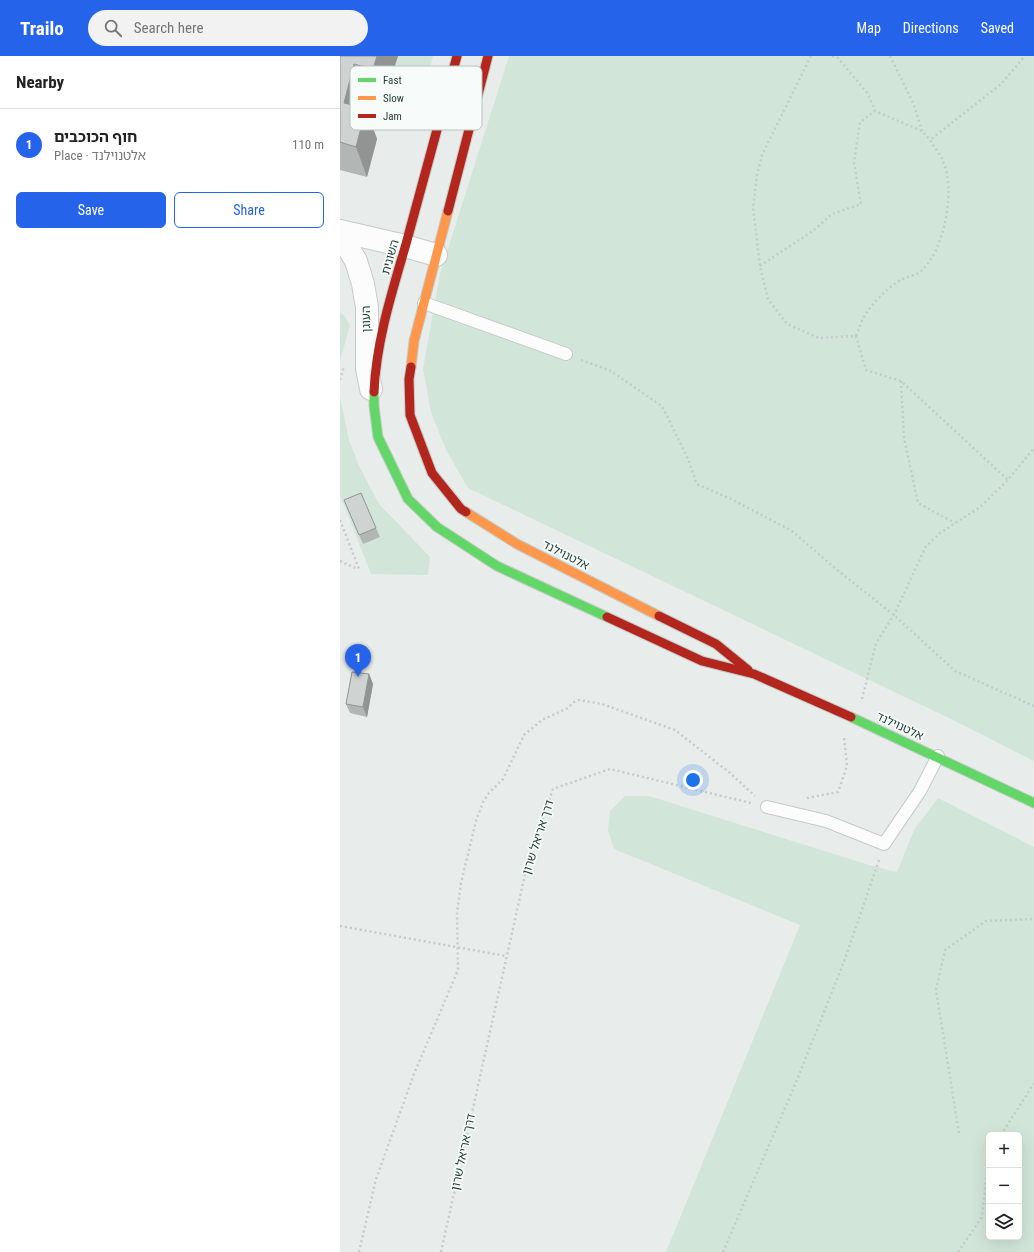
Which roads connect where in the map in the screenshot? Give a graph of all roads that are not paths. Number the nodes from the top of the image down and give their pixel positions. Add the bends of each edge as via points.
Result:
1 (457, 56) edge
2 (488, 56) edge
3 (454, 66) edge
4 (482, 79) edge
5 (437, 130) edge
6 (469, 130) edge
7 (340, 231) edge
8 (340, 240) edge
9 (405, 246) junction
10 (436, 255) junction
11 (424, 303) junction
12 (566, 354) road end
13 (374, 406) junction
14 (391, 466) joint
15 (754, 674) junction
16 (938, 756) junction
17 (1034, 803) edge
18 (767, 807) road end

1 - 3 street, השונית
2 - 4 street
5 - 9 street, השונית
6 - 10 street
7 - 9 street
8 - 13 street, העוגן via 346,244 356,261 364,284 367,307 367,368
9 - 10 street
9 - 13 street, השונית via 381,342 375,378
10 - 11 street
11 - 12 lane
11 - 15 street, אלטנוילנד via 413,348 409,379 410,415 432,473 461,509 517,544 716,644
13 - 14 street, השונית via 378,437
14 - 15 street, אלטנוילנד via 408,499 437,527 497,566 702,661
15 - 16 street, אלטנוילנד
16 - 17 street, אלטנוילנד
16 - 18 lane via 920,791 884,844 826,821

